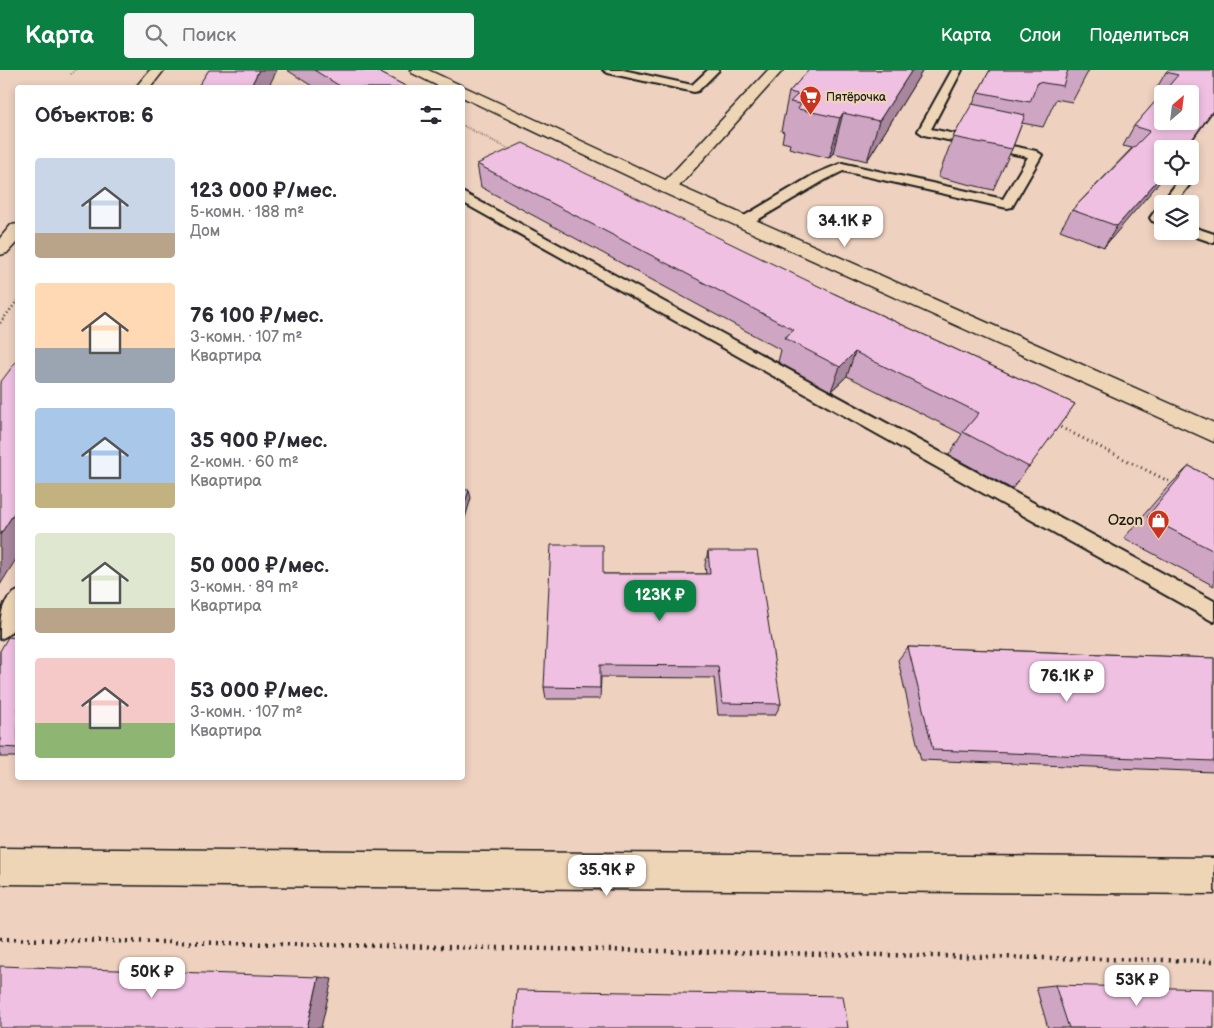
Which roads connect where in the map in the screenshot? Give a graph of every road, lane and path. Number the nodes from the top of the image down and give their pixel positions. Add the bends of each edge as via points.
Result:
1 (76, 70) edge
2 (157, 70) edge
3 (209, 70) edge
4 (417, 70) edge
5 (608, 70) edge
6 (714, 70) edge
7 (776, 70) edge
8 (958, 70) edge
9 (71, 74) dead end
10 (144, 85) edge
11 (199, 85) edge
12 (448, 85) edge
13 (465, 93) edge
14 (465, 126) edge
15 (516, 152) edge
16 (668, 188) junction
17 (465, 198) edge
18 (744, 222) junction
19 (15, 232) edge
20 (1199, 233) edge
21 (1214, 239) edge
22 (0, 250) edge
23 (15, 304) edge
24 (0, 323) edge
25 (1055, 424) edge
26 (1214, 433) edge
27 (1179, 487) edge
28 (15, 605) edge
29 (1214, 612) edge
30 (0, 629) edge
31 (0, 866) edge
32 (1214, 876) edge
33 (0, 939) edge
34 (1214, 961) edge

1 - 9 path
2 - 10 street
3 - 11 path
4 - 12 street
5 - 6 lane via 694,89
7 - 16 street
8 - 18 lane via 924,131 1036,155 1007,204 842,167
13 - 16 street
14 - 15 path
16 - 18 street
17 - 29 lane
18 - 26 street
19 - 22 street
20 - 21 lane
23 - 24 path
25 - 27 path
28 - 30 lane
31 - 32 street
33 - 34 path

